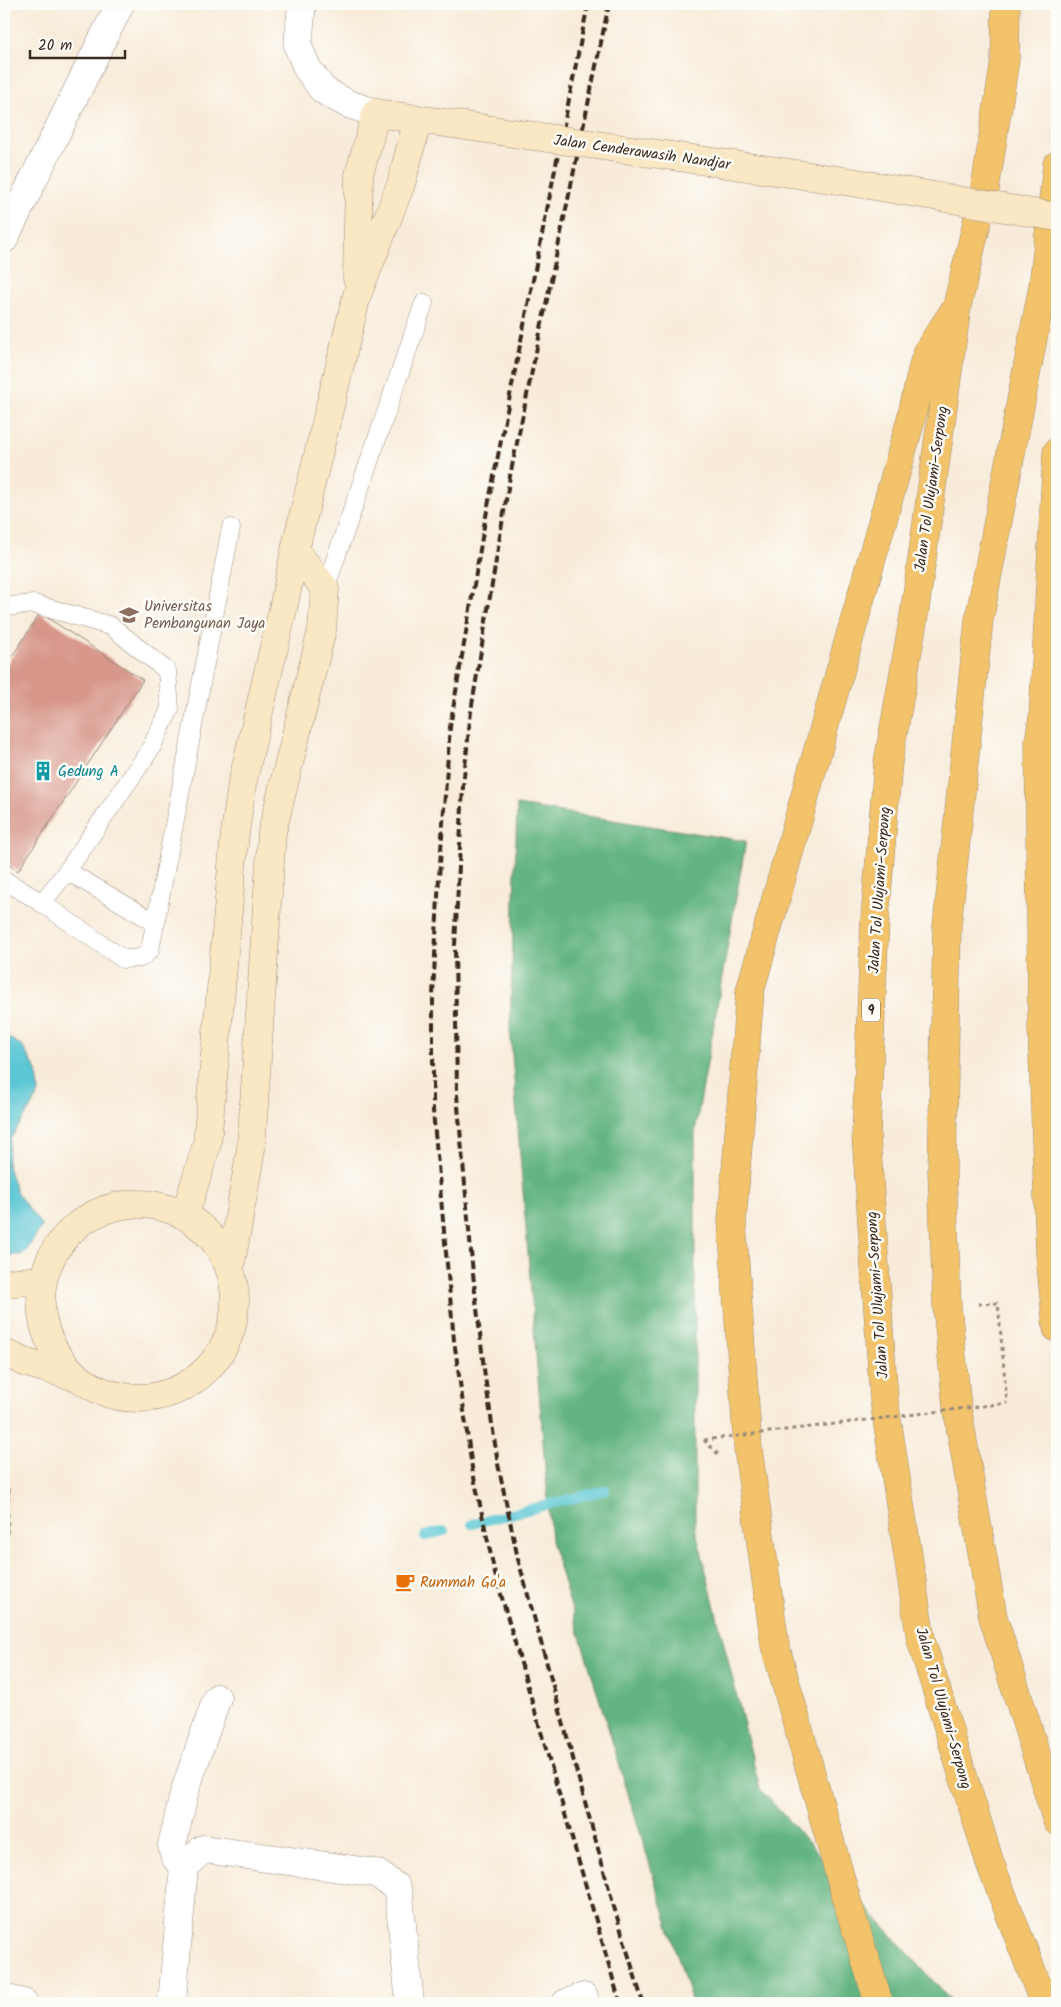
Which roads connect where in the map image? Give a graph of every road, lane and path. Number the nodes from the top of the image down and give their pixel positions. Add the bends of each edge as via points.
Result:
1 (120, 4) edge
2 (302, 4) edge
3 (1006, 4) edge
4 (376, 113) junction
5 (418, 119) junction
6 (1057, 164) edge
7 (1057, 216) edge
8 (4, 239) edge
9 (1042, 286) junction
10 (357, 295) junction
11 (424, 303) dead end
12 (957, 306) junction
13 (1057, 310) edge
14 (1057, 452) edge
15 (231, 528) dead end
16 (295, 550) junction
17 (325, 589) junction
18 (4, 607) edge
19 (68, 871) junction
20 (4, 880) edge
21 (42, 903) junction
22 (156, 923) junction
23 (185, 1215) junction
24 (230, 1269) junction
25 (43, 1280) junction
26 (4, 1283) edge
27 (947, 1306) junction
28 (1057, 1328) edge
29 (4, 1353) edge
30 (78, 1378) junction
31 (704, 1440) dead end
32 (4, 1483) edge
33 (4, 1540) edge
34 (217, 1698) dead end
35 (1057, 1821) edge
36 (184, 1867) junction
37 (4, 1998) edge
38 (24, 2003) edge
39 (172, 2003) edge
40 (410, 2003) edge
41 (879, 2003) edge
42 (1044, 2003) edge

1 - 8 street
2 - 4 street, Jalan Cenderawasih Nandjar via 298,46 307,68 323,90 348,104
3 - 12 highway, Jalan Tol Ulujami–Serpong / 9 via 1006,60 985,189
4 - 5 street, Jalan Cenderawasih Nandjar
4 - 10 street via 359,175
5 - 7 street, Jalan Cenderawasih Nandjar, bridge via 851,182
5 - 10 street via 401,184
6 - 9 highway
9 - 13 highway
9 - 27 highway via 979,620 947,926 942,1171
10 - 16 street
11 - 17 lane
12 - 41 highway via 924,362 905,442 750,991 732,1222 748,1449 775,1644 846,1901
12 - 42 highway, Jalan Tol Ulujami–Serpong / 9 via 914,616 888,762 875,918 866,1135 884,1400 921,1640 990,1863
14 - 28 highway via 1040,740 1042,1027 1050,1255
15 - 22 lane
16 - 17 street
16 - 23 street via 242,784 207,1144
17 - 24 street via 322,630 272,832 251,1149
18 - 19 lane via 34,604 111,626 167,671 170,709 150,750
19 - 21 lane
19 - 22 lane
20 - 21 lane
21 - 22 lane via 124,959 141,958 150,950
23 - 24 street via 217,1244
23 - 25 street via 165,1207 126,1204 88,1217 60,1244
24 - 30 street via 234,1296 232,1324 222,1349 205,1371 182,1387 156,1396 129,1398 102,1392
25 - 26 street
25 - 30 street via 41,1307 47,1334 60,1359
27 - 31 path, bridge via 998,1303 1008,1403
27 - 35 highway via 956,1407 994,1617
29 - 30 street via 27,1364
32 - 33 path via 9,1490 7,1538
34 - 36 street via 186,1790 172,1845 175,1856
36 - 39 street
36 - 40 street via 203,1849 376,1873 396,1887 399,1896
37 - 38 street

